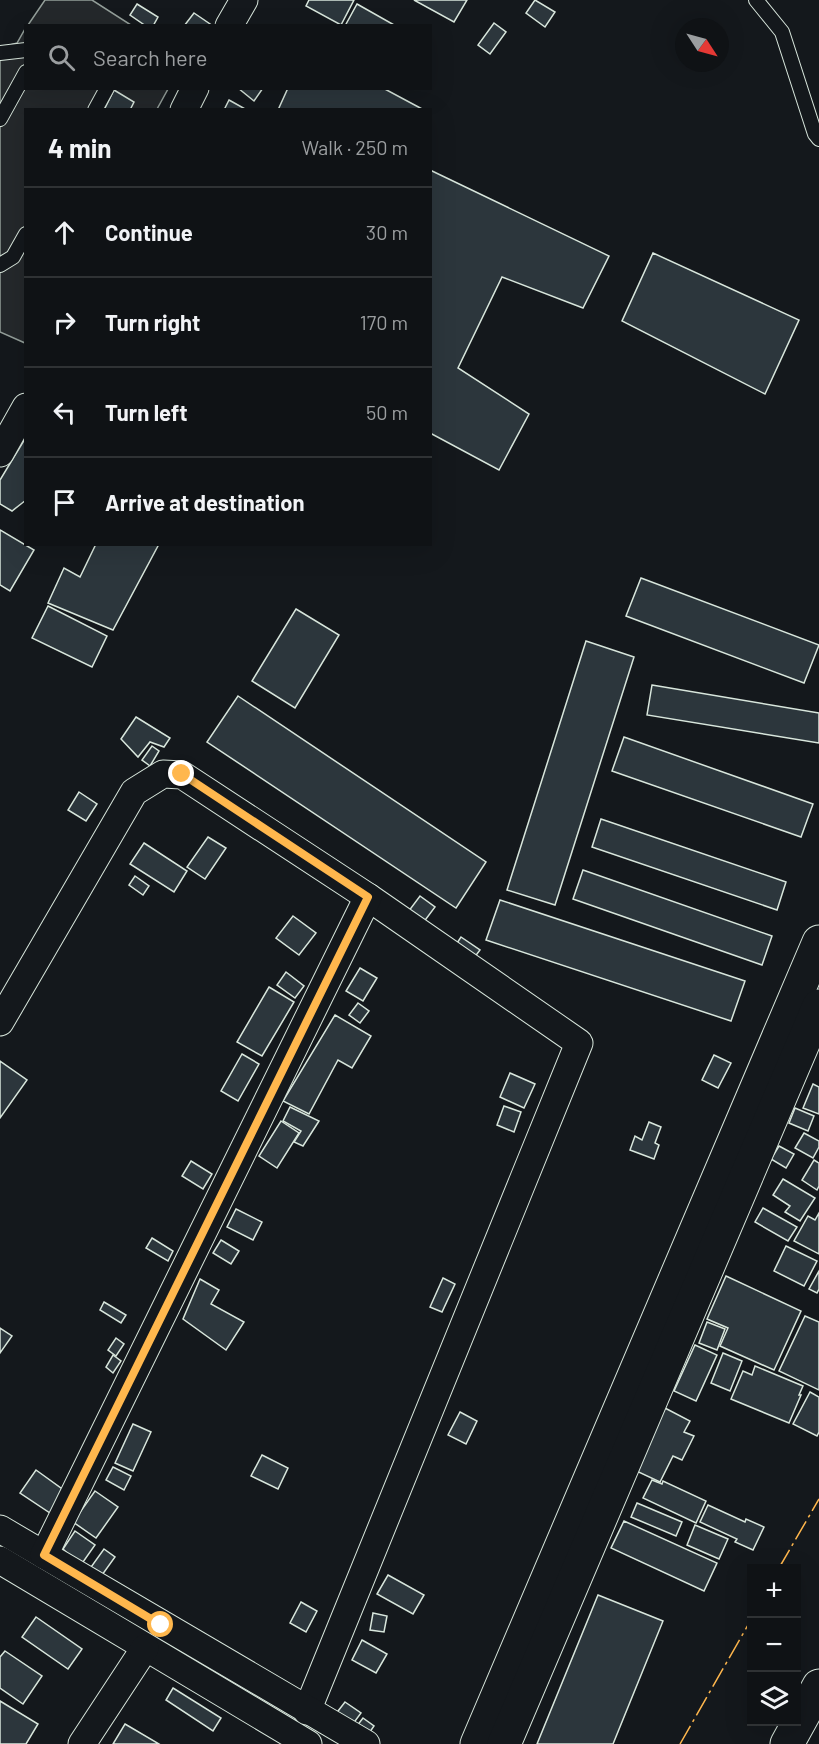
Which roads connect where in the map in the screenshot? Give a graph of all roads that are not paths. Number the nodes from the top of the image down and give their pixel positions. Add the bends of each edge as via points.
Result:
1 (244, 0) edge
2 (756, 0) edge
3 (231, 24) edge
4 (24, 50) edge
5 (0, 53) edge
6 (24, 76) edge
7 (105, 90) edge
8 (194, 90) edge
9 (96, 108) edge
10 (185, 108) edge
11 (0, 119) edge
12 (819, 139) edge
13 (24, 238) edge
14 (0, 265) edge
15 (24, 411) edge
16 (0, 453) edge
17 (368, 897) junction
18 (819, 942) edge
19 (819, 1006) edge
20 (0, 1022) edge
21 (0, 1529) edge
22 (44, 1555) junction
23 (0, 1560) edge
24 (146, 1648) junction
25 (819, 1686) edge
26 (307, 1711) junction
27 (82, 1744) edge
28 (308, 1744) edge
29 (366, 1744) edge
30 (477, 1744) edge
31 (504, 1744) edge
32 (787, 1744) edge

1 - 3 street
2 - 12 lane via 782,32
4 - 5 lane
6 - 11 lane
7 - 9 lane
8 - 10 street
13 - 14 lane via 13,257
15 - 16 street
17 - 20 street via 182,774 163,774 134,792
17 - 22 street
17 - 26 street via 579,1043
18 - 30 main road
19 - 31 main road
21 - 22 street
22 - 26 street
23 - 24 street
24 - 27 street
24 - 28 street
25 - 32 main road
26 - 29 street

